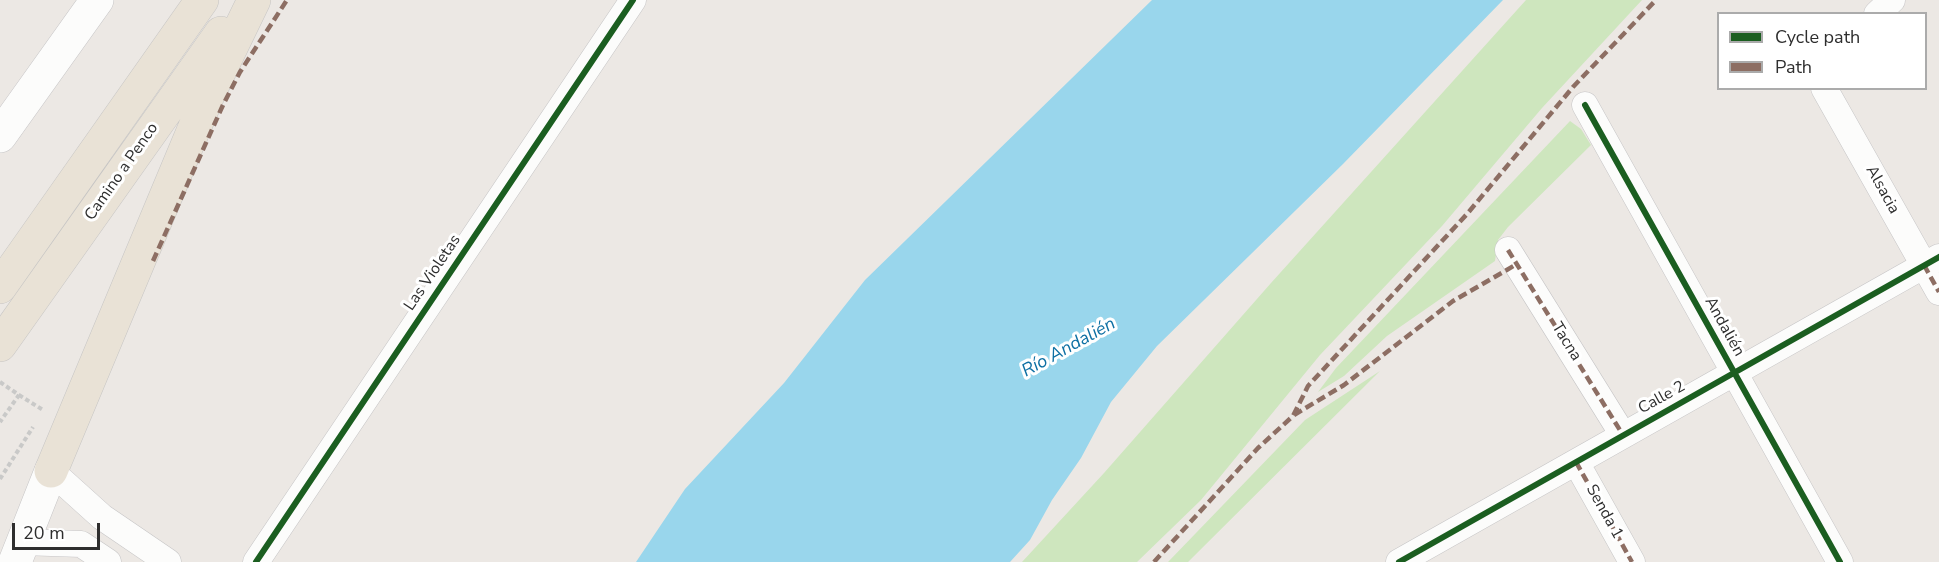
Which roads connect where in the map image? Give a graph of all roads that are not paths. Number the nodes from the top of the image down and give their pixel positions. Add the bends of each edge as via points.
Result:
1 (97, 0) edge
2 (202, 0) edge
3 (245, 0) edge
4 (254, 0) edge
5 (633, 0) edge
6 (1892, 0) edge
7 (1880, 12) edge
8 (1825, 90) edge
9 (1585, 105) dead end
10 (0, 136) edge
11 (1508, 250) dead end
12 (1931, 261) edge
13 (0, 287) edge
14 (1939, 292) edge
15 (0, 345) edge
16 (1734, 373) junction
17 (1623, 435) junction
18 (1576, 462) junction
19 (51, 471) junction
20 (19, 552) edge
21 (108, 562) edge
22 (168, 562) edge
23 (256, 562) edge
24 (1399, 562) edge
25 (1632, 562) edge
26 (1840, 562) edge

1 - 10 street
2 - 13 highway, Camino a Penco
3 - 15 highway, Camino a Penco
4 - 19 highway via 206,102
5 - 23 street, Las Violetas
6 - 7 street
8 - 12 street, Alsacia
9 - 16 street, Andalién
11 - 17 street, Tacna
12 - 14 street, Alsacia
12 - 16 street, Calle 2
16 - 17 street, Calle 2
16 - 26 street, Andalién
17 - 18 street, Calle 2
18 - 24 street, Calle 2
18 - 25 street, Senda 1
19 - 20 street
19 - 22 street via 102,517
20 - 21 street via 81,544

